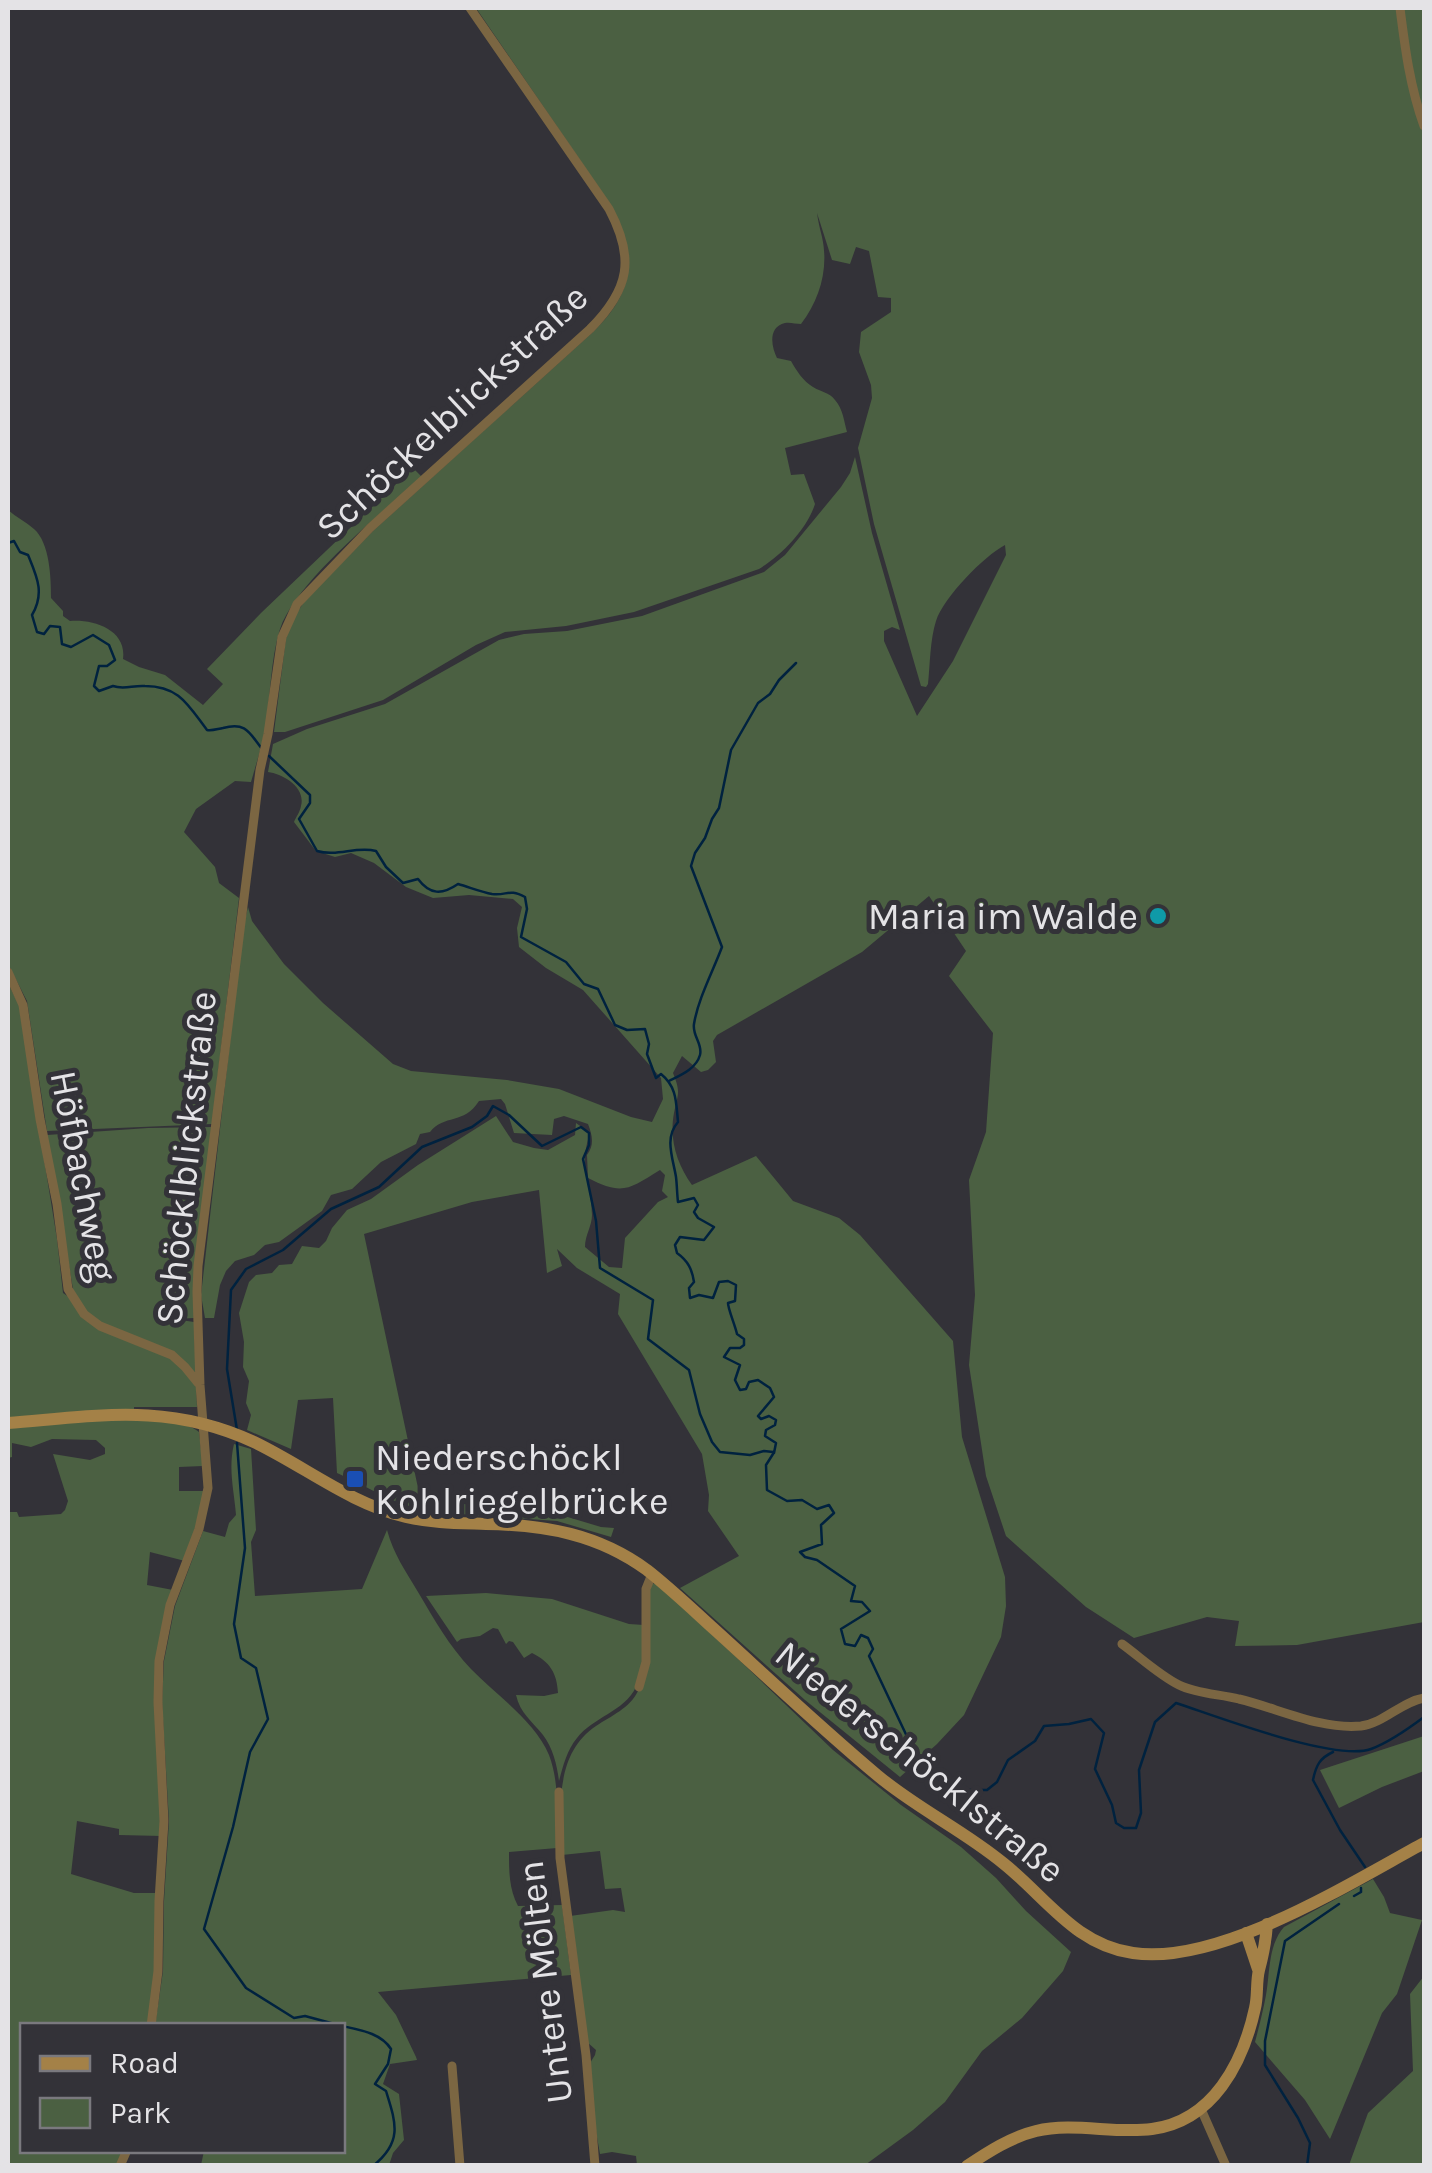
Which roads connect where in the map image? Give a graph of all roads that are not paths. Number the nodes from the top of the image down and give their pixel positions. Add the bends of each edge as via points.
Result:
1 (470, 8) edge
2 (1400, 8) edge
3 (1424, 126) edge
4 (260, 770) joint
5 (8, 972) edge
6 (200, 1385) junction
7 (8, 1423) edge
8 (203, 1424) junction
9 (652, 1574) junction
10 (1122, 1644) dead end
11 (639, 1687) dead end
12 (1424, 1698) edge
13 (559, 1792) dead end
14 (1424, 1842) edge
15 (1266, 1924) junction
16 (1246, 1934) junction
17 (1259, 1971) junction
18 (151, 2023) edge
19 (452, 2066) dead end
20 (1201, 2110) junction
21 (460, 2166) edge
22 (595, 2166) edge
23 (967, 2166) edge
24 (1226, 2166) edge

1 - 4 street, Schöckelblickstraße via 609,208 624,249 621,287 590,328 370,528 297,604 282,637
2 - 3 street
4 - 6 street, Schöcklblickstraße via 198,1266
5 - 6 street, Höfbachweg via 23,1006 68,1289 100,1326 172,1356
6 - 8 street, Schöcklblickstraße
7 - 8 main road, Niederschöcklstraße via 118,1413
8 - 9 main road, Niederschöcklstraße via 388,1512 432,1522 565,1531 603,1543
8 - 18 street, Schöcklblickstraße via 204,1512 170,1604 159,1661 164,1821
9 - 11 street
9 - 16 main road, Niederschöcklstraße via 873,1772 1001,1860 1086,1938 1114,1950 1156,1955
10 - 12 street via 1189,1689 1318,1722 1361,1726
13 - 22 street, Untere Mölten via 561,1868
14 - 15 main road, Niederschöcklstraße
15 - 16 main road, Niederschöcklstraße
15 - 17 main road
16 - 17 main road
17 - 20 main road via 1245,2046
19 - 21 street
20 - 23 main road via 1149,2129 1037,2130
20 - 24 street

